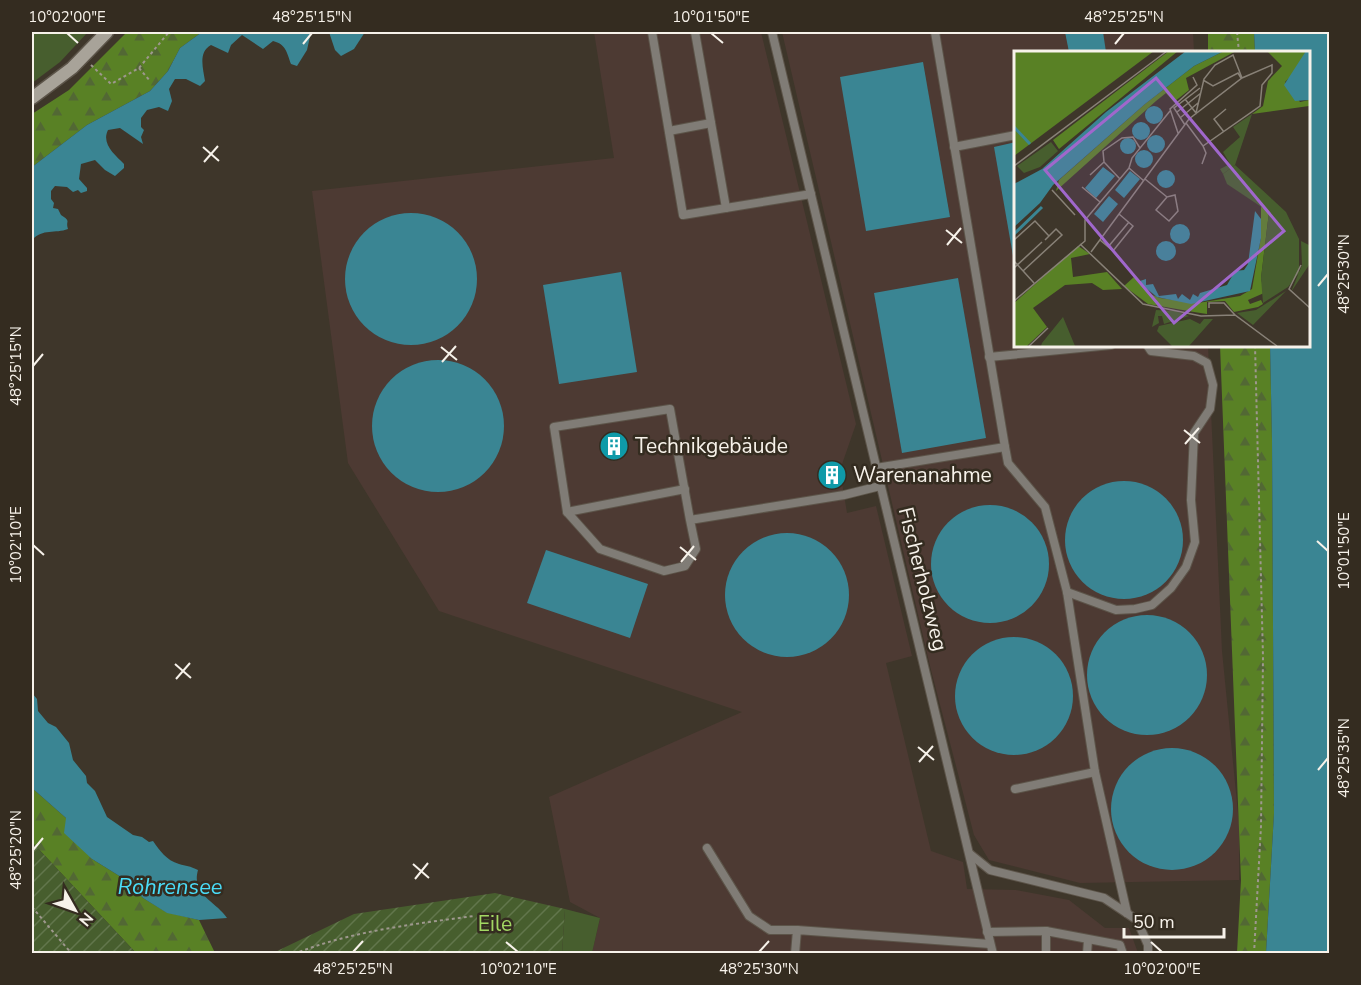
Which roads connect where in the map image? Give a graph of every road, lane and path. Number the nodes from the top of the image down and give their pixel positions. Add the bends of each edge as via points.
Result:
1 (107, 32) edge
2 (169, 32) edge
3 (652, 32) edge
4 (695, 32) edge
5 (772, 32) edge
6 (935, 32) edge
7 (1237, 32) edge
8 (1239, 51) edge
9 (82, 57) junction
10 (139, 68) junction
11 (150, 81) dead end
12 (32, 98) edge
13 (711, 123) junction
14 (669, 131) junction
15 (1014, 135) edge
16 (954, 147) junction
17 (811, 194) junction
18 (726, 208) junction
19 (1101, 346) edge
20 (1148, 346) edge
21 (1256, 346) edge
22 (989, 357) junction
23 (1005, 447) junction
24 (876, 468) junction
25 (880, 486) junction
26 (685, 489) junction
27 (567, 512) junction
28 (690, 520) junction
29 (1066, 592) junction
30 (1095, 772) junction
31 (1015, 789) dead end
32 (707, 848) dead end
33 (970, 854) junction
34 (32, 908) edge
35 (1127, 913) junction
36 (474, 916) dead end
37 (797, 930) junction
38 (1046, 931) junction
39 (987, 932) junction
40 (1088, 940) junction
41 (990, 944) junction
42 (72, 954) edge
43 (294, 954) edge
44 (795, 954) edge
45 (993, 954) edge
46 (1046, 954) edge
47 (1087, 954) edge
48 (1123, 954) edge
49 (1148, 954) edge
50 (1254, 954) edge

1 - 9 street
2 - 10 path
3 - 14 lane
4 - 13 lane
5 - 17 lane, Fischerholzweg
6 - 16 lane
7 - 8 path
9 - 10 path via 111,84
9 - 12 street
10 - 11 path
13 - 14 lane
13 - 18 lane
14 - 18 lane via 683,215
15 - 16 lane
16 - 22 lane
17 - 18 lane
17 - 24 lane, Fischerholzweg
19 - 22 lane
20 - 29 lane via 1151,351 1194,356 1207,363 1213,385 1210,409 1194,433 1191,500 1195,542 1186,567 1171,588 1152,604 1116,610
21 - 50 path via 1263,657 1261,826
22 - 23 lane
23 - 24 lane
23 - 29 lane via 1008,463 1046,507
24 - 25 lane, Fischerholzweg
25 - 28 lane
25 - 33 lane, Fischerholzweg
26 - 27 lane
26 - 27 lane via 670,409 554,427
26 - 28 lane
27 - 28 lane via 600,549 664,571 685,566 696,549
29 - 30 lane
30 - 31 lane
30 - 35 lane
32 - 37 lane via 749,915 770,930
33 - 35 lane via 990,870 1104,898
33 - 39 lane, Fischerholzweg
34 - 42 path
35 - 49 lane via 1137,920
36 - 43 path via 360,934
37 - 41 lane
37 - 44 lane
38 - 39 lane
38 - 40 lane
38 - 46 lane
39 - 41 lane, Fischerholzweg
40 - 47 lane
40 - 48 lane via 1120,945
41 - 45 lane, Fischerholzweg

